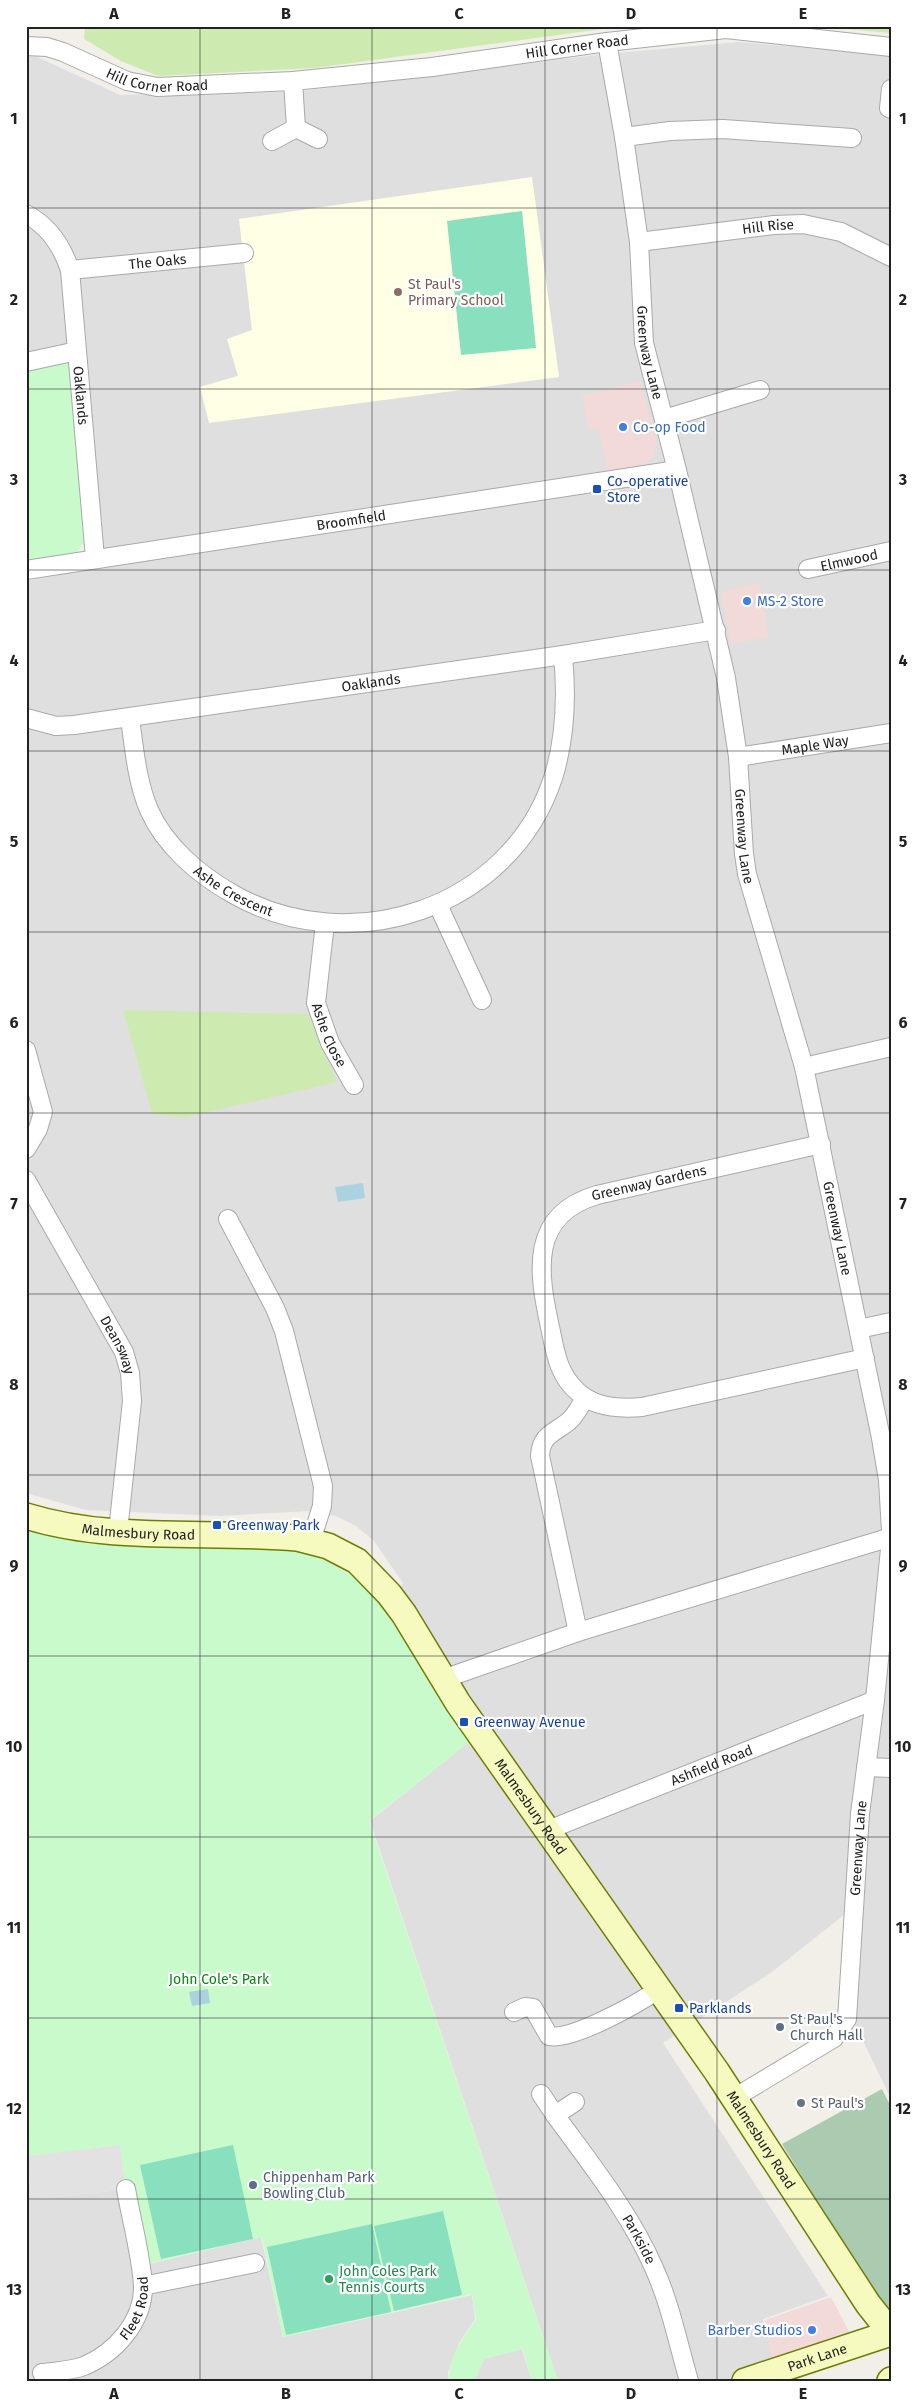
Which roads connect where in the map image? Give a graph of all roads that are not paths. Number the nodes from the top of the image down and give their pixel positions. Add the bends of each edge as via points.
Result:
1 (607, 42) junction
2 (26, 46) edge
3 (891, 47) edge
4 (293, 81) junction
5 (891, 89) edge
6 (891, 109) edge
7 (296, 128) junction
8 (624, 137) junction
9 (852, 138) dead end
10 (318, 139) dead end
11 (272, 141) dead end
12 (26, 214) edge
13 (45, 227) junction
14 (26, 231) edge
15 (639, 242) junction
16 (244, 253) dead end
17 (891, 257) edge
18 (70, 270) junction
19 (77, 351) junction
20 (26, 362) edge
21 (760, 390) dead end
22 (664, 419) junction
23 (677, 470) junction
24 (891, 551) edge
25 (95, 558) junction
26 (808, 569) dead end
27 (26, 570) edge
28 (716, 630) junction
29 (563, 655) junction
30 (26, 718) edge
31 (130, 718) junction
32 (891, 733) edge
33 (738, 757) junction
34 (438, 904) junction
35 (325, 923) junction
36 (482, 1000) dead end
37 (891, 1047) edge
38 (26, 1050) edge
39 (804, 1067) junction
40 (354, 1085) dead end
41 (821, 1144) junction
42 (26, 1149) edge
43 (26, 1180) edge
44 (228, 1219) dead end
45 (891, 1322) edge
46 (859, 1329) junction
47 (865, 1358) junction
48 (586, 1398) junction
49 (26, 1516) edge
50 (118, 1531) junction
51 (891, 1531) edge
52 (891, 1538) edge
53 (311, 1540) junction
54 (578, 1632) junction
55 (443, 1679) junction
56 (875, 1700) junction
57 (866, 1767) junction
58 (891, 1768) edge
59 (548, 1830) junction
60 (659, 1989) junction
61 (514, 2012) dead end
62 (541, 2094) dead end
63 (734, 2098) junction
64 (575, 2102) dead end
65 (555, 2115) junction
66 (126, 2189) dead end
67 (255, 2263) dead end
68 (143, 2286) junction
69 (891, 2333) edge
70 (37, 2376) edge
71 (689, 2381) edge
72 (745, 2381) edge

1 - 3 street, Hill Corner Road via 726,29
1 - 4 street, Hill Corner Road via 432,67
1 - 8 street, Greenway Lane
2 - 4 street, Hill Corner Road via 63,52 127,81 144,85
4 - 7 street
5 - 6 street
7 - 10 street
7 - 11 street
8 - 9 street via 724,128
8 - 15 street, Greenway Lane
12 - 13 street, Oaklands
13 - 14 street
13 - 18 street, Oaklands via 60,246
15 - 17 street, Hill Rise via 803,224 841,232
15 - 22 street, Greenway Lane via 644,342
16 - 18 street, The Oaks
18 - 19 street, Oaklands
19 - 20 street, Oaklands
19 - 25 street, Oaklands
21 - 22 street
22 - 23 street, Greenway Lane
23 - 25 street, Broomfield
23 - 28 street, Greenway Lane
24 - 26 street, Elmwood
25 - 27 street, Broomfield
28 - 29 street, Oaklands
28 - 33 street, Greenway Lane
29 - 31 street, Oaklands
29 - 34 street, Ashe Crescent via 565,722 552,779 543,800 524,832 493,868 479,881
30 - 31 street, Oaklands via 56,726
31 - 35 street, Ashe Crescent via 142,790 150,811 175,849 210,880 244,900 280,915
32 - 33 street, Maple Way
33 - 39 street, Greenway Lane via 747,874
34 - 35 street, Ashe Crescent via 376,922
34 - 36 street
35 - 40 street, Ashe Close via 316,1003 330,1043
37 - 39 street
38 - 42 street via 43,1112 38,1129
39 - 41 street, Greenway Lane
41 - 46 street, Greenway Lane
41 - 48 street, Greenway Gardens via 597,1195 578,1202 552,1224 544,1244 540,1274 542,1287 560,1369 570,1384
43 - 50 street, Deansway via 124,1352 130,1373 132,1401
44 - 53 street via 276,1308 284,1331 323,1486 322,1506
45 - 46 street
46 - 47 street, Greenway Lane
47 - 48 street, Greenway Gardens via 642,1407 609,1406
47 - 51 street, Greenway Lane via 884,1456
48 - 54 street via 571,1419 548,1434 540,1456
49 - 50 main road, Malmesbury Road
50 - 53 main road, Malmesbury Road
52 - 54 street
52 - 56 street, Greenway Lane
53 - 55 main road, Malmesbury Road via 342,1552 373,1576 404,1614
54 - 55 street
55 - 59 main road, Malmesbury Road
56 - 57 street, Greenway Lane
56 - 59 street, Ashfield Road
57 - 58 street
57 - 63 street, Greenway Lane via 846,2019 834,2038
59 - 60 main road, Malmesbury Road
60 - 61 street via 626,2010 557,2037 547,2033 532,2008
60 - 63 main road, Malmesbury Road
62 - 65 street, Parkside
63 - 69 main road, Malmesbury Road via 868,2304
64 - 65 street
65 - 71 street, Parkside via 648,2254
66 - 68 street, Fleet Road
67 - 68 street
68 - 70 street, Fleet Road via 134,2321 114,2347 83,2366
69 - 72 main road, Park Lane

